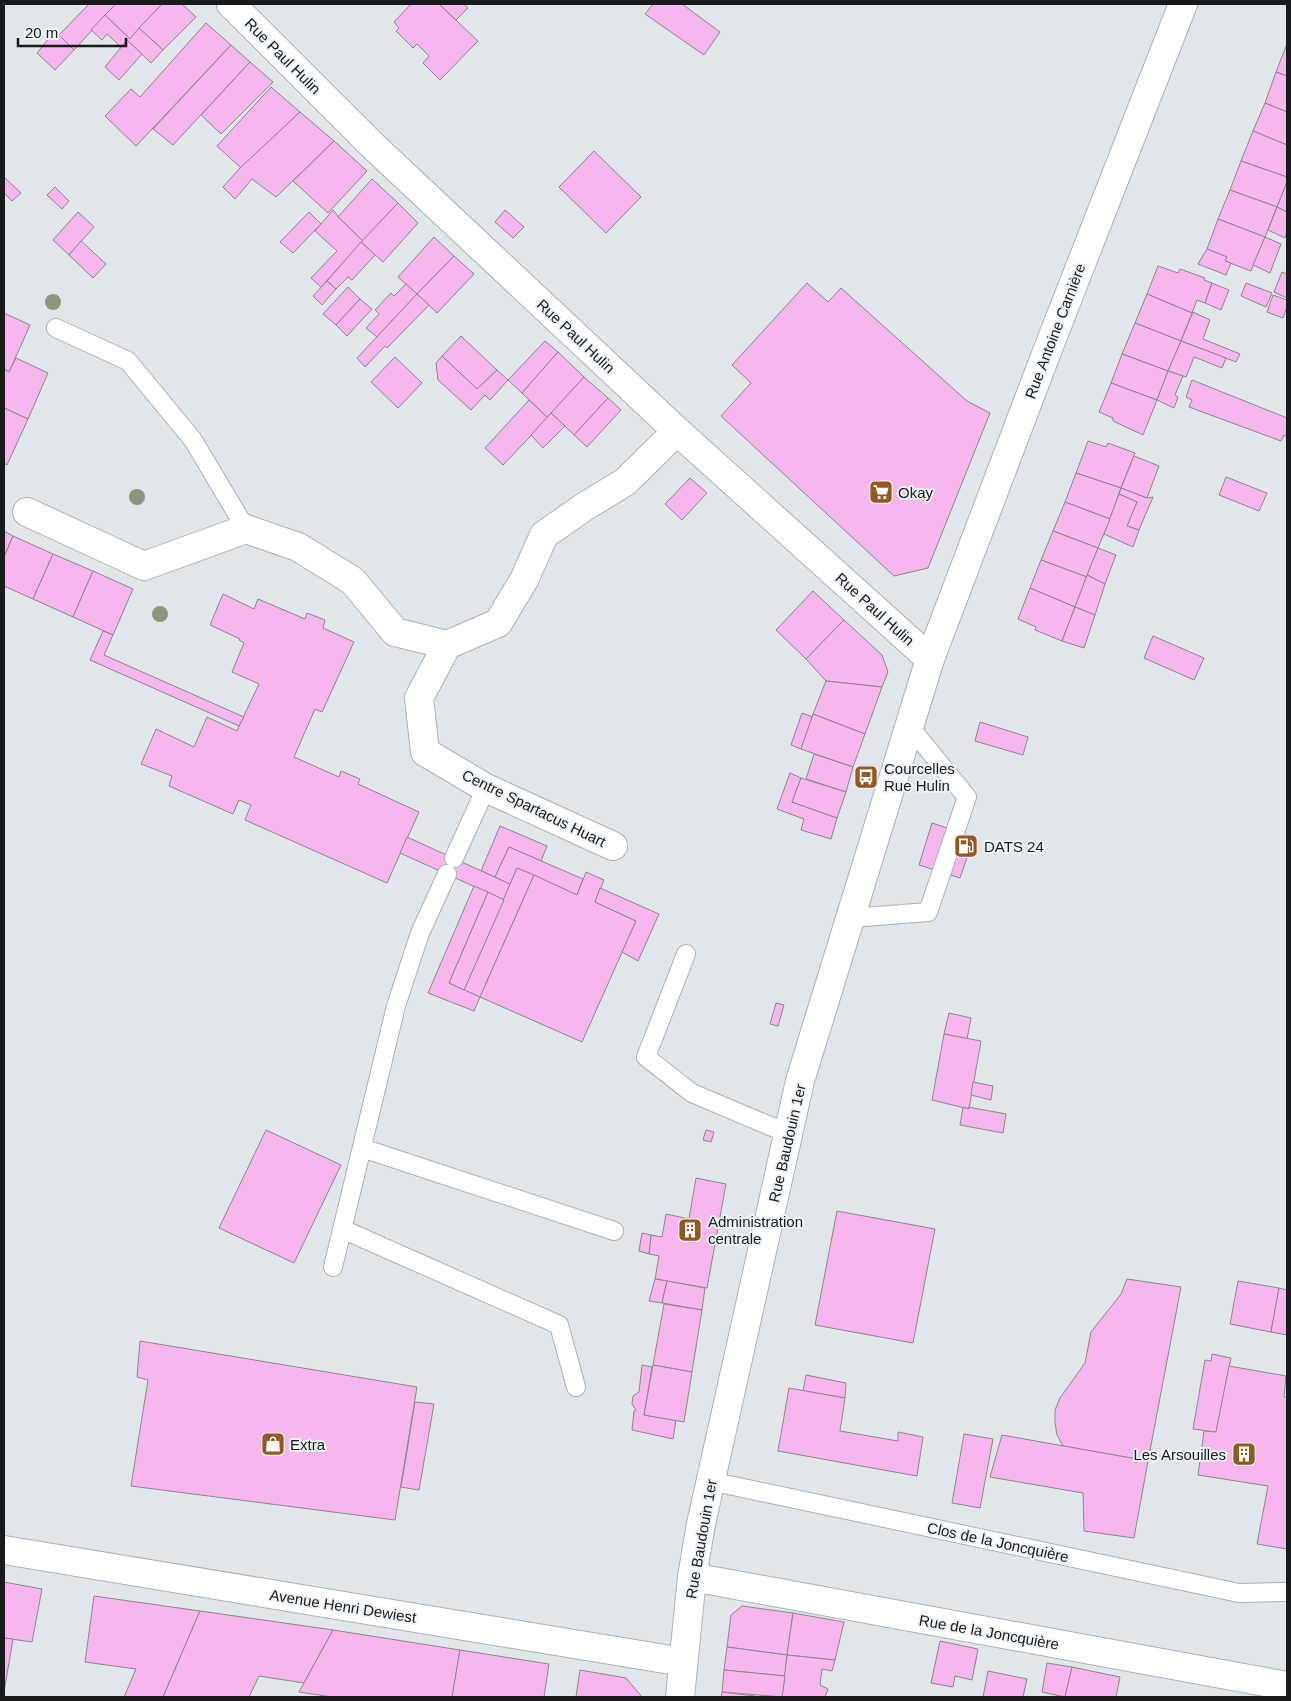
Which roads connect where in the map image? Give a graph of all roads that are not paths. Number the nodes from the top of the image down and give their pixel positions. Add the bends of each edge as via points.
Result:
1 (231, 4) edge
2 (1184, 4) edge
3 (56, 328) dead end
4 (677, 431) junction
5 (27, 512) dead end
6 (246, 529) junction
7 (447, 645) junction
8 (930, 659) junction
9 (909, 726) junction
10 (486, 788) junction
11 (613, 846) dead end
12 (850, 918) junction
13 (686, 954) dead end
14 (789, 1134) junction
15 (362, 1148) junction
16 (342, 1229) junction
17 (614, 1231) dead end
18 (333, 1267) dead end
19 (576, 1387) dead end
20 (710, 1481) junction
21 (4, 1550) edge
22 (692, 1577) junction
23 (1287, 1592) edge
24 (683, 1662) junction
25 (1287, 1686) edge
26 (680, 1697) edge

1 - 4 street, Rue Paul Hulin via 372,144
2 - 8 street, Rue Antoine Carnière via 1050,341
3 - 6 lane via 128,361 194,440
4 - 7 street via 625,482 544,535 524,580 498,623
4 - 8 street, Rue Paul Hulin
5 - 6 street via 144,566
6 - 7 street via 298,547 353,581 394,632
7 - 10 street, Centre Spartacus Huart via 419,698 425,752
8 - 9 street, Rue Baudouin 1er
9 - 12 street, Rue Baudouin 1er
9 - 12 lane via 967,798 928,912
10 - 11 street, Centre Spartacus Huart
10 - 15 lane via 420,933 396,1006
12 - 14 street, Rue Baudouin 1er via 800,1081
13 - 14 lane via 646,1057 692,1093
14 - 20 street, Rue Baudouin 1er
15 - 16 lane
15 - 17 lane
16 - 18 lane
16 - 19 lane via 559,1325
20 - 22 street, Rue Baudouin 1er
20 - 23 lane, Clos de la Joncquière via 1239,1593
21 - 24 street, Avenue Henri Dewiest
22 - 24 street, Rue Baudouin 1er
22 - 25 street, Rue de la Joncquière
24 - 26 street, Rue Baudouin 1er

